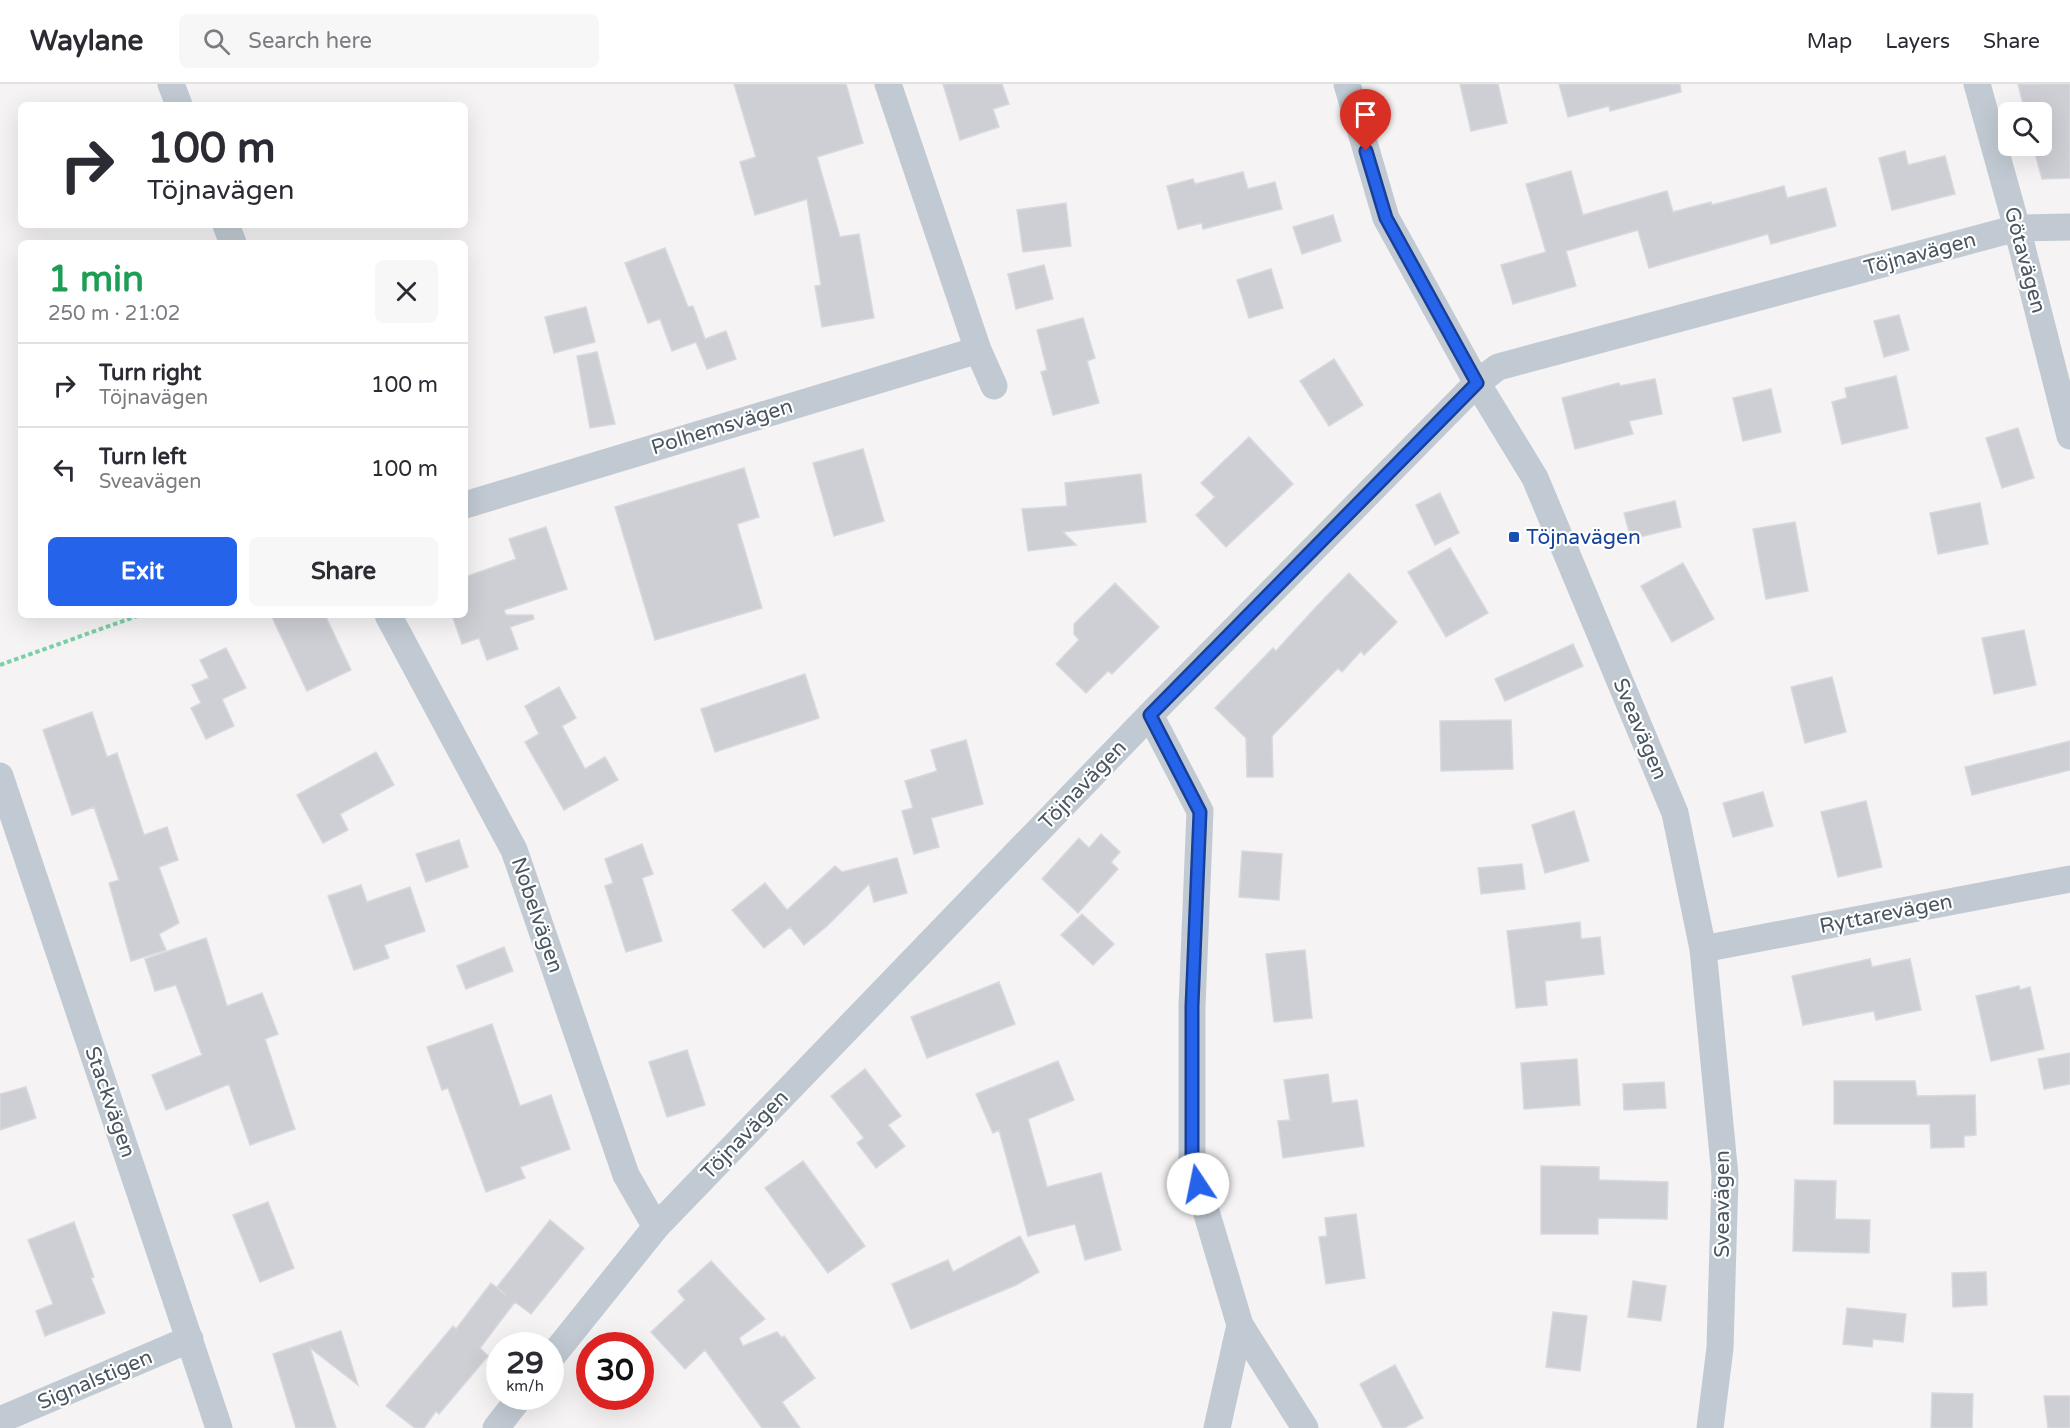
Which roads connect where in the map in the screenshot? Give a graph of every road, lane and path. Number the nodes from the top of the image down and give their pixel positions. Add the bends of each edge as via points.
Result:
1 (171, 84) edge
2 (888, 84) edge
3 (1347, 84) edge
4 (1977, 84) edge
5 (178, 102) edge
6 (2070, 227) edge
7 (2017, 228) junction
8 (978, 350) junction
9 (1477, 383) junction
10 (994, 386) dead end
11 (2070, 436) edge
12 (468, 504) edge
13 (132, 618) edge
14 (390, 618) edge
15 (0, 665) edge
16 (1150, 715) junction
17 (0, 776) edge
18 (2070, 879) edge
19 (1703, 949) junction
20 (656, 1227) junction
21 (1240, 1325) junction
22 (190, 1339) junction
23 (564, 1342) edge
24 (510, 1410) edge
25 (0, 1420) edge
26 (219, 1428) edge
27 (496, 1428) edge
28 (1217, 1428) edge
29 (1305, 1428) edge
30 (1710, 1428) edge

1 - 5 street
2 - 8 street
3 - 9 street, Sveavägen via 1386,218
4 - 7 street, Götavägen
6 - 7 street, Töjnavägen
7 - 9 street, Töjnavägen via 1498,367
7 - 11 street, Götavägen
8 - 10 street
8 - 12 street, Polhemsvägen
9 - 16 street, Töjnavägen
9 - 19 street, Sveavägen via 1535,478 1675,813
13 - 15 path
14 - 20 street, Nobelvägen via 514,850 626,1174
16 - 20 street, Töjnavägen
16 - 21 street via 1200,812 1192,1006 1192,1164
17 - 22 street, Stackvägen
18 - 19 street, Ryttarevägen
19 - 30 street, Sveavägen via 1725,1176 1720,1348
20 - 23 street, Töjnavägen
21 - 28 street
21 - 29 street
22 - 25 street, Signalstigen
22 - 26 street, Stackvägen
24 - 27 street

